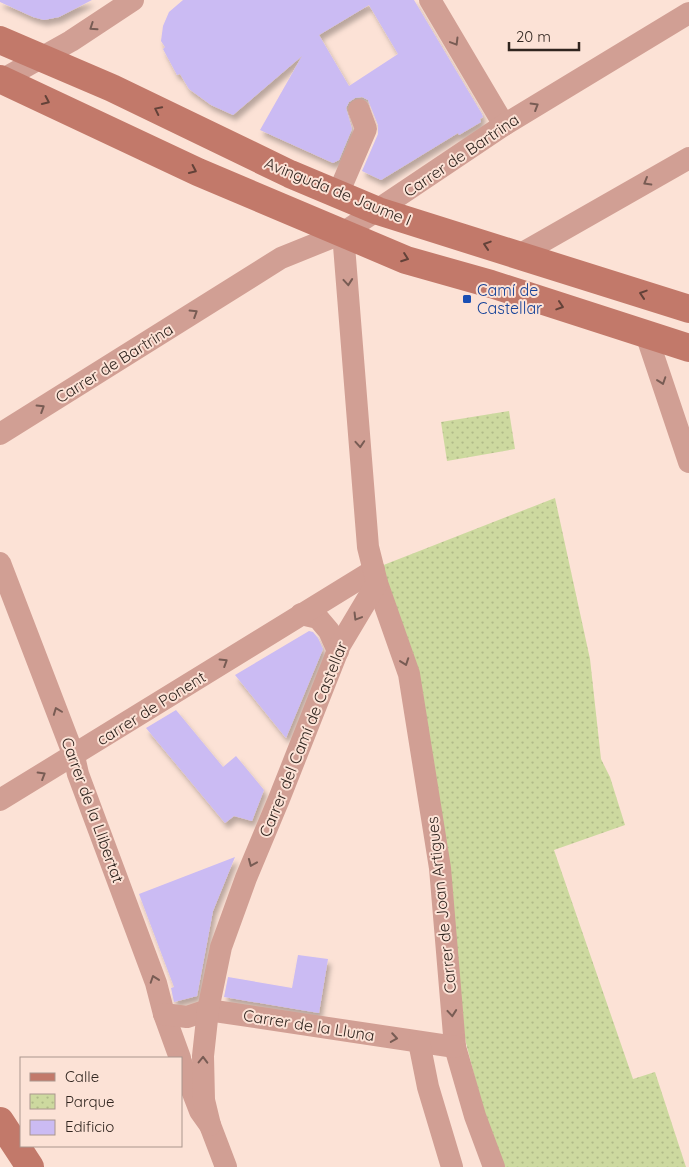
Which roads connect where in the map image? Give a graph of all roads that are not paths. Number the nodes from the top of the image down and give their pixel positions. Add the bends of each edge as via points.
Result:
1 (430, 0) edge
2 (124, 2) edge
3 (689, 13) edge
4 (0, 40) edge
5 (42, 59) junction
6 (1, 80) edge
7 (359, 110) dead end
8 (504, 125) junction
9 (689, 158) edge
10 (338, 194) junction
11 (378, 210) junction
12 (343, 233) junction
13 (520, 255) junction
14 (689, 309) edge
15 (646, 334) junction
16 (689, 348) edge
17 (0, 434) edge
18 (689, 462) edge
19 (0, 563) edge
20 (376, 576) junction
21 (301, 614) junction
22 (338, 651) junction
23 (74, 756) junction
24 (0, 800) edge
25 (208, 1010) junction
26 (164, 1014) junction
27 (419, 1042) junction
28 (455, 1047) junction
29 (180, 1057) edge
30 (182, 1063) edge
31 (0, 1121) edge
32 (210, 1125) junction
33 (30, 1167) edge
34 (226, 1167) edge
35 (452, 1167) edge
36 (494, 1167) edge

1 -> 8 street
2 -> 5 street
8 -> 3 street, Carrer de Bartrina
4 - 5 street, Avinguda de Jaume I
5 - 6 street
10 -> 5 street, Avinguda de Jaume I via 112,88
6 -> 12 street via 198,172
7 - 10 street via 366,129
8 - 11 street, Carrer de Bartrina
9 -> 13 street
10 - 11 street, Avinguda de Jaume I
11 - 12 street, Carrer de Bartrina
13 -> 11 street, Avinguda de Jaume I
12 -> 15 street via 406,260
17 -> 12 street, Carrer de Bartrina via 281,258
12 -> 20 street via 368,547
14 -> 13 street, Avinguda de Jaume I
15 - 16 street
15 -> 18 street
23 -> 19 street, Carrer de la Llibertat
20 - 21 street, carrer de Ponent
20 -> 22 street, Carrer del Camí de Castellar
20 -> 28 street, Carrer de Joan Artigues via 410,674 440,868
21 - 22 street via 318,618 329,631
23 -> 21 street, carrer de Ponent
22 -> 25 street, Carrer del Camí de Castellar via 221,946
24 -> 23 street, carrer de Ponent
26 -> 23 street, Carrer de la Llibertat via 156,983
25 - 26 street, Carrer de la Lluna via 187,1017
25 -> 27 street, Carrer de la Lluna
32 -> 25 street, Carrer del Camí de Castellar via 204,1100 203,1056
26 - 29 street, Carrer de la Llibertat
27 - 28 street, Carrer de la Lluna
27 - 35 street via 428,1087
28 - 36 street, Carrer de Joan Artigues
30 - 32 street, Carrer de la Llibertat via 200,1111
31 - 33 street
32 - 34 street, Carrer de la Llibertat

